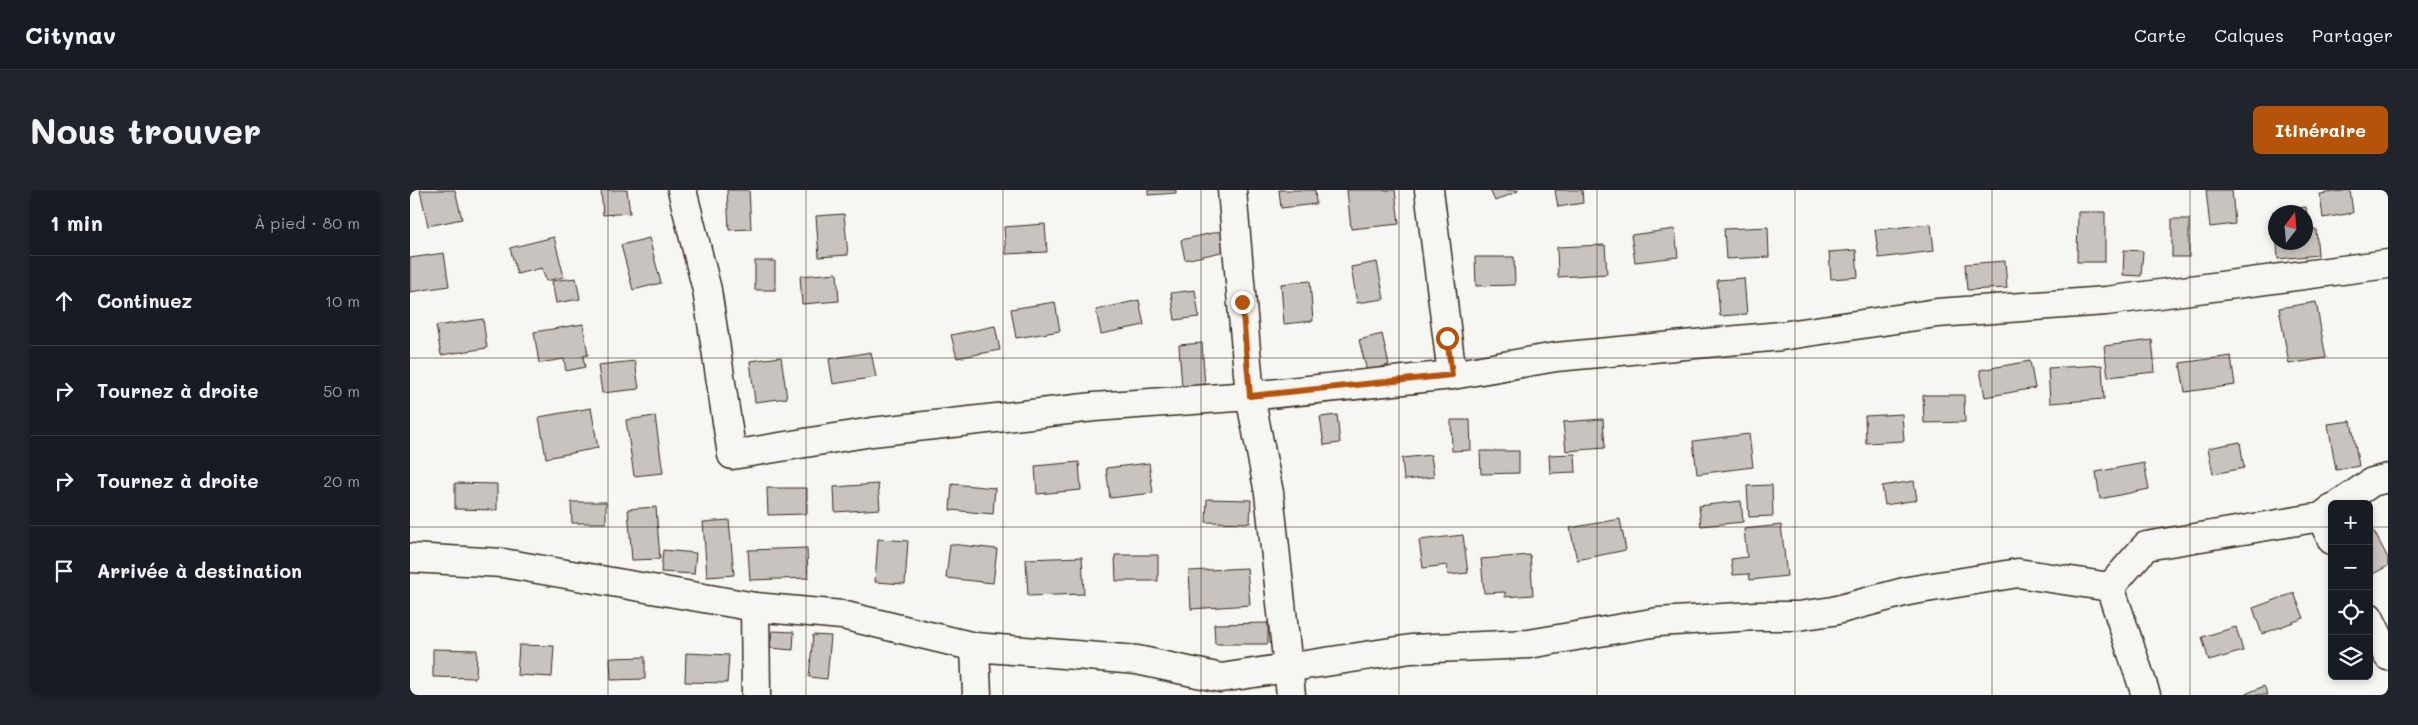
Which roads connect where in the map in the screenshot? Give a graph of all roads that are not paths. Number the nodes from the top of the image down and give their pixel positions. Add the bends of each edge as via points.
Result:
1 (682, 190) edge
2 (1232, 190) edge
3 (1429, 190) edge
4 (2388, 264) edge
5 (1452, 375) junction
6 (1250, 396) junction
7 (2388, 478) edge
8 (2351, 500) edge
9 (2328, 517) edge
10 (410, 558) edge
11 (2110, 586) junction
12 (755, 607) junction
13 (2373, 626) edge
14 (975, 647) junction
15 (2388, 656) edge
16 (1290, 682) edge
17 (756, 695) edge
18 (978, 695) edge
19 (2146, 695) edge

1 - 6 street via 707,290 732,454 872,432 1094,408
2 - 6 street
3 - 5 street
4 - 5 street via 2106,301 1937,313 1781,336 1556,357
5 - 6 street
6 - 16 street via 1268,493
7 - 8 street via 2372,482
9 - 11 street via 2146,546
10 - 12 street via 503,563
11 - 16 street via 2018,573 1908,591 1834,611 1798,616 1658,622 1530,644 1411,649
11 - 19 street
12 - 14 street via 842,615
12 - 17 street
13 - 15 street
14 - 16 street via 1137,660 1221,678
14 - 18 street

